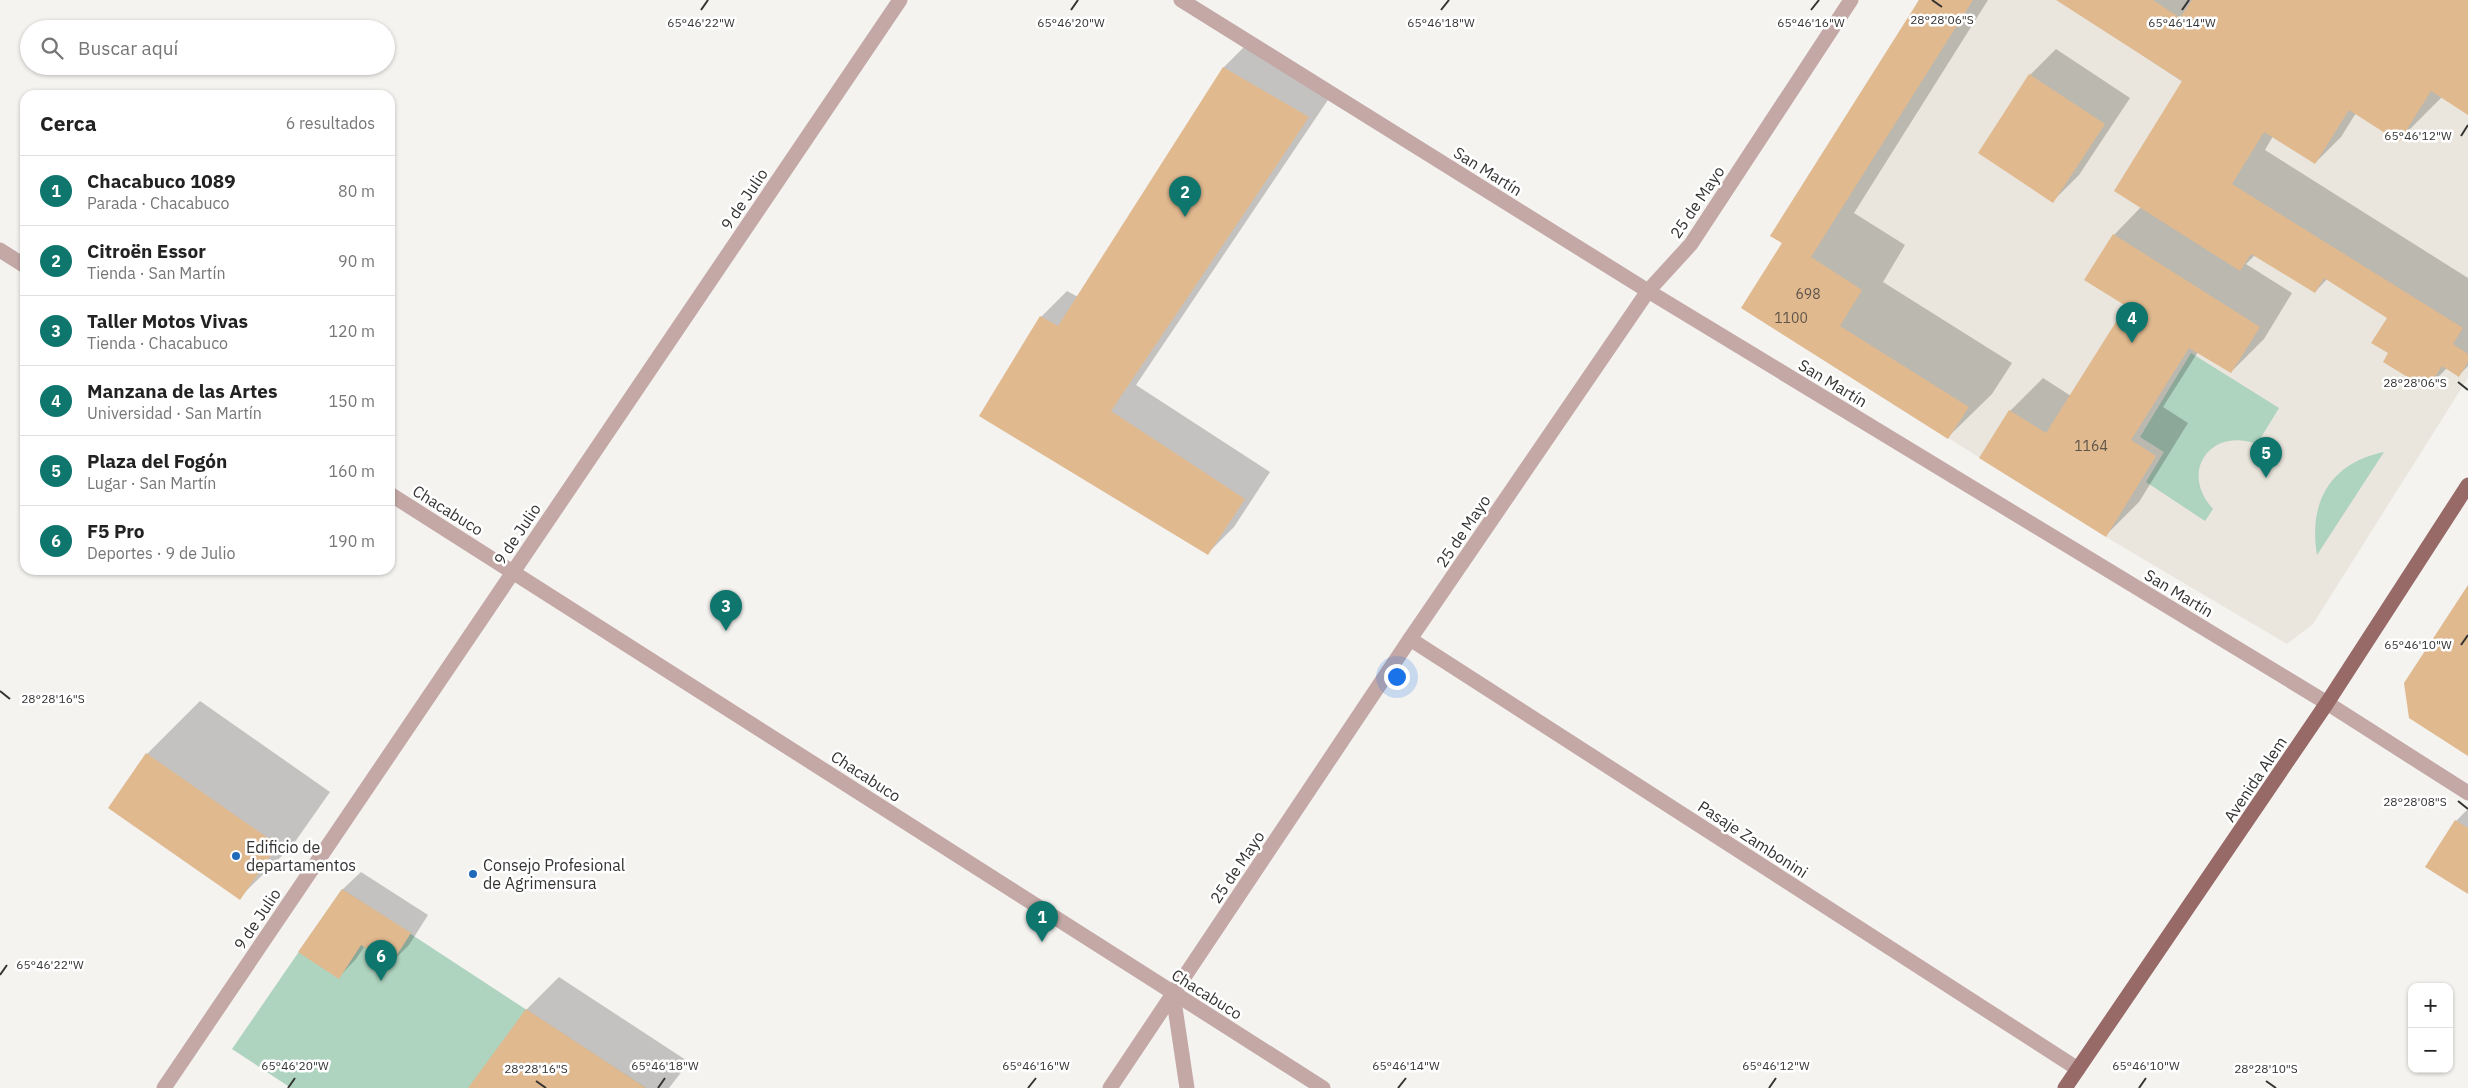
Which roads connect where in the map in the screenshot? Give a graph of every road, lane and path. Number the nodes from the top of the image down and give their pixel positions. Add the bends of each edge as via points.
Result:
1 (900, 0) edge
2 (1181, 0) edge
3 (1851, 0) edge
4 (0, 250) edge
5 (20, 263) edge
6 (1648, 291) junction
7 (2468, 486) edge
8 (395, 497) edge
9 (513, 570) junction
10 (1410, 639) junction
11 (2327, 703) junction
12 (2468, 793) edge
13 (1173, 994) junction
14 (2078, 1069) junction
15 (164, 1088) edge
16 (1110, 1088) edge
17 (1187, 1088) edge
18 (1323, 1088) edge
19 (2065, 1088) edge

1 - 9 street, 9 de Julio
2 - 6 street, San Martín
3 - 6 street, 25 de Mayo via 1691,244
4 - 5 street
6 - 10 street, 25 de Mayo
6 - 11 street, San Martín
7 - 11 main road, Avenida Alem
8 - 9 street, Chacabuco
9 - 13 street, Chacabuco
9 - 15 street, 9 de Julio
10 - 13 street, 25 de Mayo
10 - 14 street, Pasaje Zambonini
11 - 12 street, San Martín
11 - 14 main road, Avenida Alem
13 - 16 street, 25 de Mayo
13 - 17 street
13 - 18 street, Chacabuco
14 - 19 main road, Avenida Alem

